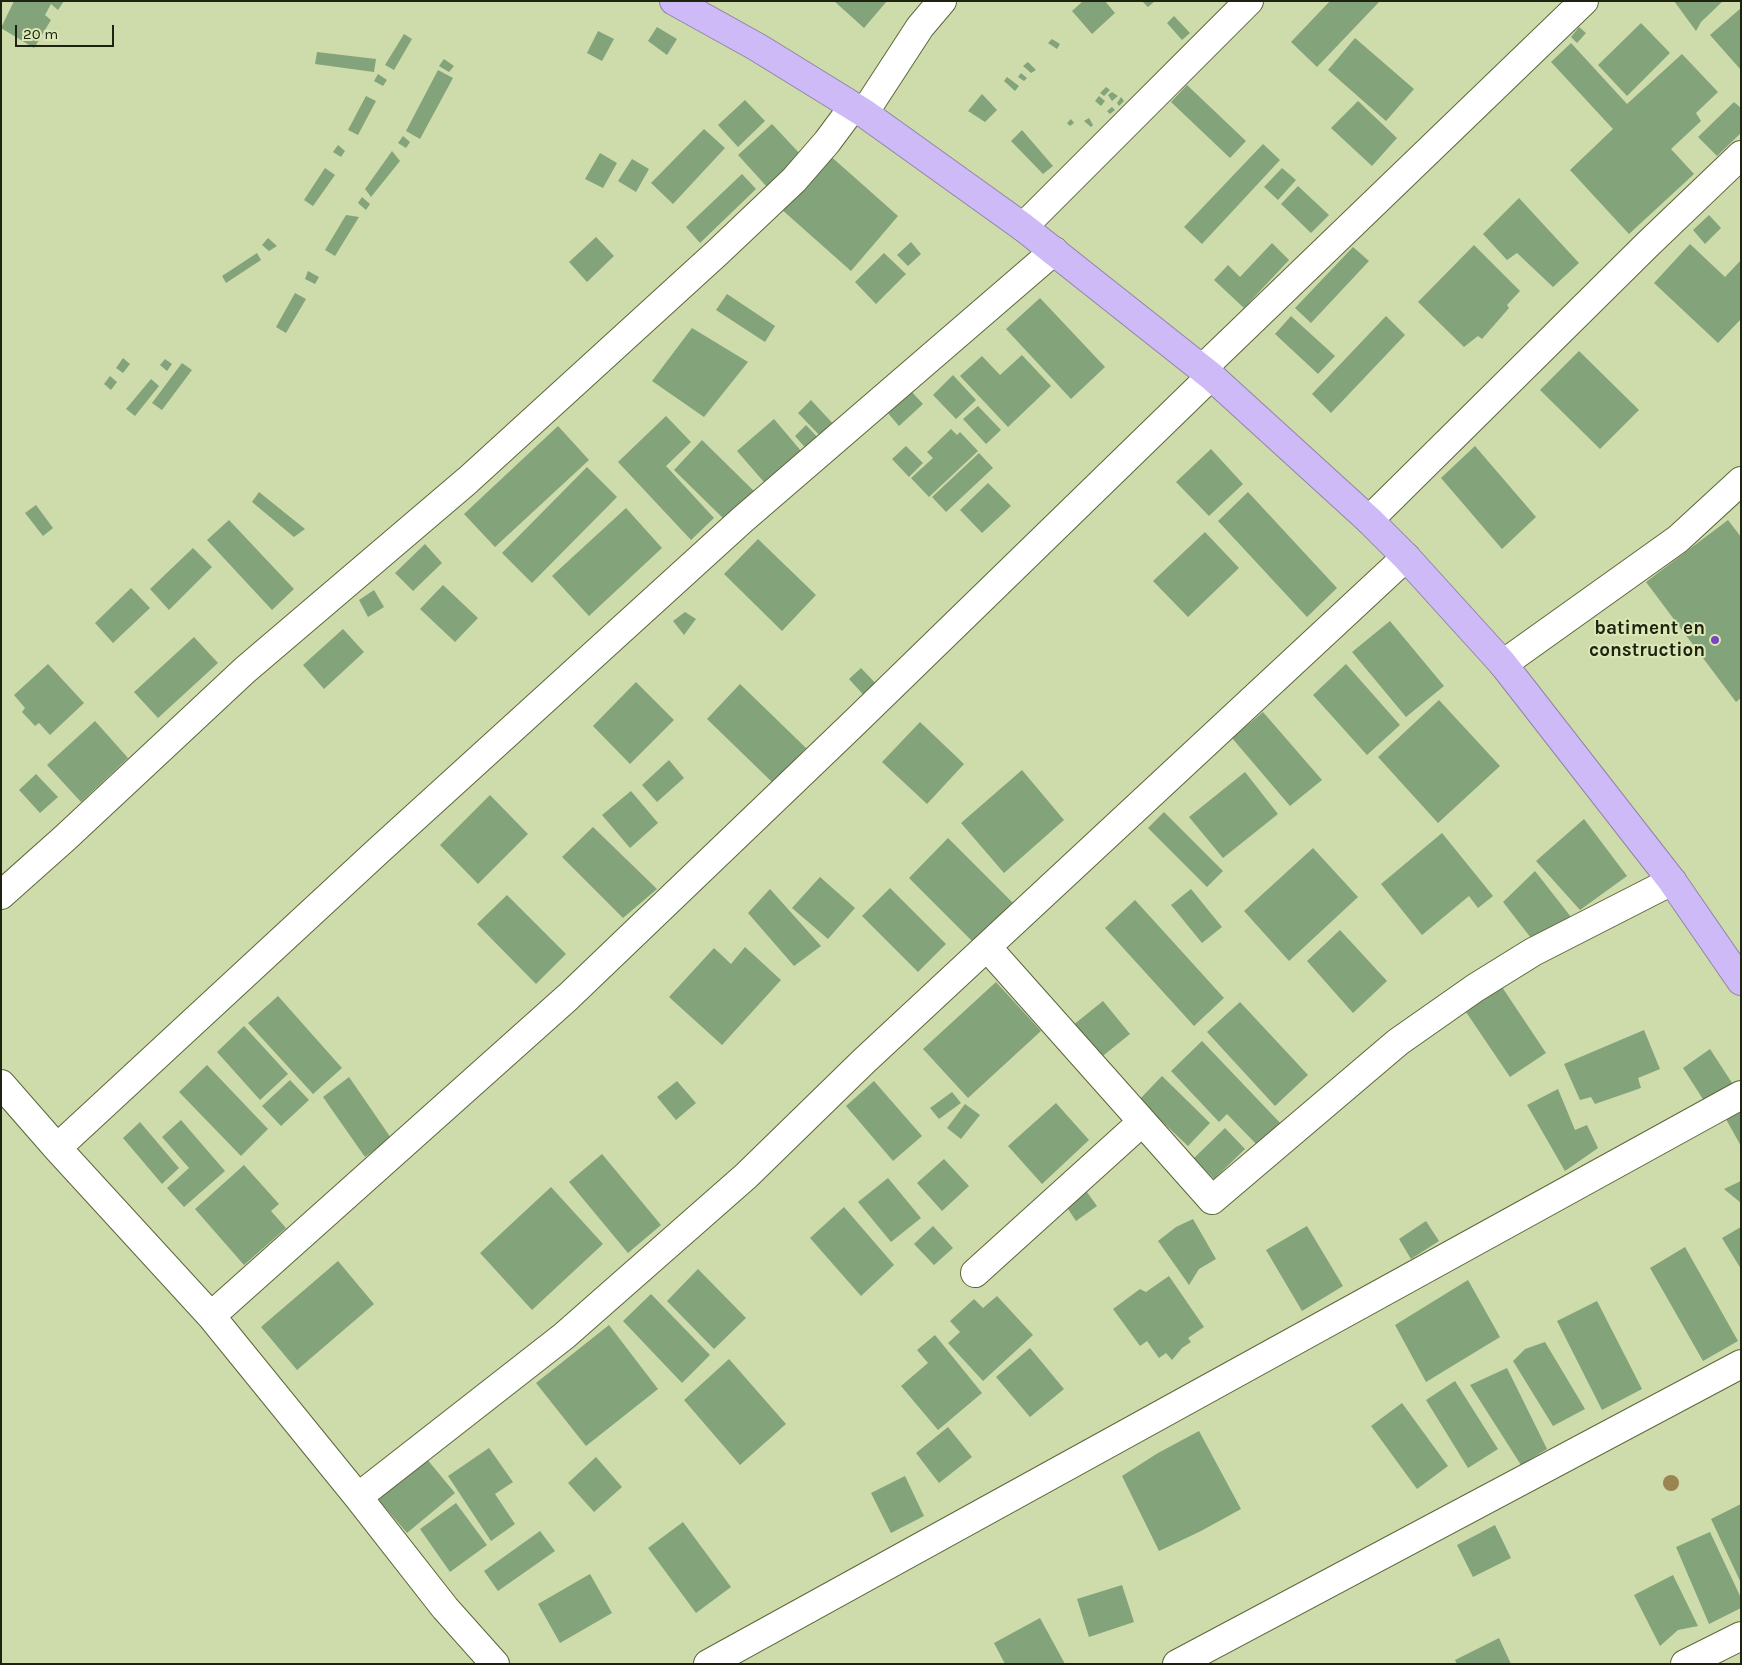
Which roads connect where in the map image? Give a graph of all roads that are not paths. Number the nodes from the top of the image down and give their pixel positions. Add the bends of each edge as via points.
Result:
1 (674, 1) edge
2 (942, 1) edge
3 (1249, 1) edge
4 (1584, 1) edge
5 (859, 110) junction
6 (1741, 155) edge
7 (1023, 227) junction
8 (1054, 252) junction
9 (1207, 373) junction
10 (1741, 481) edge
11 (1369, 520) junction
12 (1406, 557) junction
13 (1503, 664) junction
14 (1672, 881) junction
15 (1, 895) edge
16 (987, 947) junction
17 (1741, 981) edge
18 (1, 1084) edge
19 (1741, 1095) edge
20 (1142, 1122) junction
21 (56, 1148) junction
22 (975, 1273) dead end
23 (211, 1316) junction
24 (1741, 1364) edge
25 (358, 1498) junction
26 (1741, 1636) edge
27 (495, 1664) edge
28 (708, 1664) edge
29 (1177, 1664) edge
30 (1685, 1664) edge

1 - 5 highway via 757,47
2 - 5 street
3 - 7 street
4 - 9 street
5 - 7 highway
5 - 15 street via 794,180 718,252 468,480 245,670
6 - 11 street
7 - 8 highway
8 - 9 highway
8 - 21 street via 742,520
9 - 11 highway
9 - 23 street via 866,712 568,997
10 - 13 street via 1678,539
11 - 12 highway
12 - 13 highway
12 - 16 street
13 - 14 highway
14 - 17 highway
14 - 20 street via 1533,952 1475,988 1398,1042 1212,1200
16 - 20 street
16 - 25 street via 746,1176 564,1336
18 - 21 street
19 - 28 street
20 - 22 street
21 - 23 street
23 - 25 street
24 - 29 street
25 - 27 street
26 - 30 street

